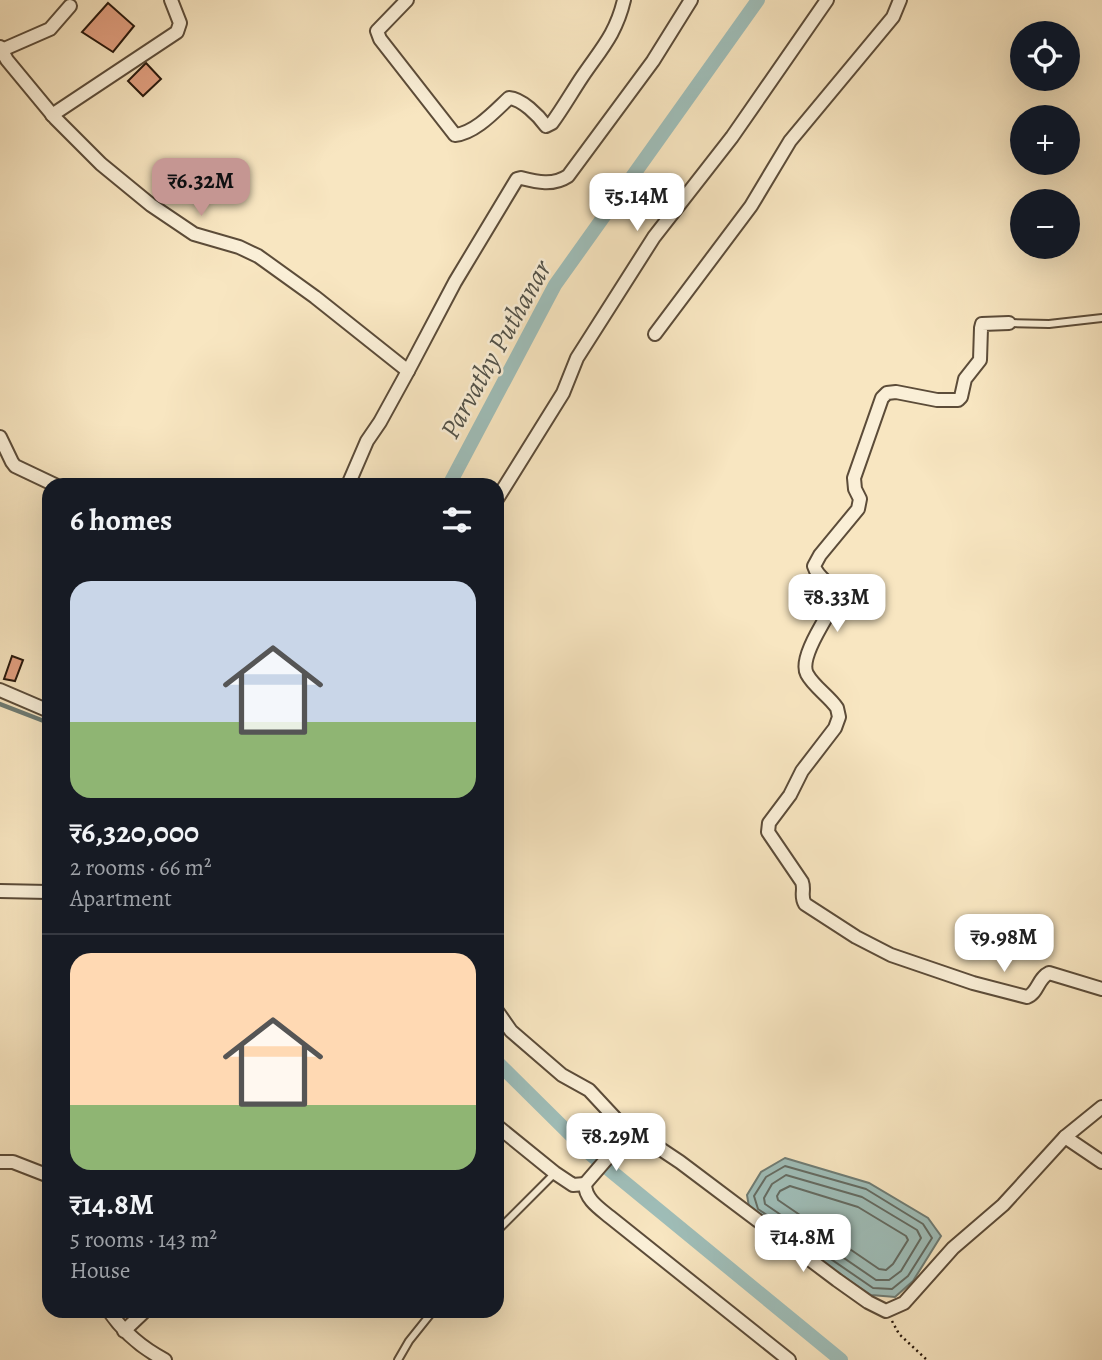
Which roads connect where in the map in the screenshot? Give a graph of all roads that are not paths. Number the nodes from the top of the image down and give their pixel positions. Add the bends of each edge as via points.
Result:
1 (171, 0) edge
2 (407, 0) edge
3 (624, 0) edge
4 (691, 0) edge
5 (827, 0) edge
6 (900, 0) edge
7 (70, 6) dead end
8 (1, 49) edge
9 (52, 115) junction
10 (1102, 318) edge
11 (1009, 323) joint
12 (655, 334) dead end
13 (408, 372) junction
14 (0, 437) edge
15 (351, 478) edge
16 (42, 479) edge
17 (504, 488) edge
18 (0, 690) edge
19 (42, 708) edge
20 (0, 891) edge
21 (42, 892) edge
22 (1102, 989) edge
23 (504, 1021) edge
24 (1102, 1107) edge
25 (504, 1132) edge
26 (625, 1137) junction
27 (1065, 1137) junction
28 (0, 1162) edge
29 (1102, 1162) edge
30 (42, 1173) edge
31 (555, 1173) junction
32 (586, 1183) junction
33 (504, 1224) edge
34 (114, 1318) edge
35 (138, 1318) edge
36 (427, 1318) edge
37 (124, 1331) junction
38 (165, 1360) edge
39 (398, 1360) edge
40 (789, 1360) edge

1 - 9 street via 180,23 177,32
2 - 3 street via 377,31 455,135 465,134 512,98 546,126 552,122 610,39
4 - 13 street via 653,61 568,176 549,183 517,179
5 - 17 street via 732,138 654,237
6 - 12 street via 893,17 790,141 751,206
7 - 8 street via 50,29
8 - 9 street
9 - 13 street via 151,205 194,234 258,256
10 - 11 lane
11 - 22 street via 982,324 981,358 965,379 958,400 896,392 887,393 880,402 854,478 859,506 814,566 836,590 837,598 805,663 808,676 836,705 839,720 768,827 802,882 805,904 891,955 1027,997 1049,973
13 - 15 street via 367,440
14 - 16 street via 15,466
18 - 19 street
20 - 21 street
23 - 26 street via 562,1075 589,1090
24 - 27 street
25 - 31 street
26 - 27 street via 647,1140 886,1311 904,1303
26 - 32 street
27 - 29 street
28 - 30 street
31 - 32 street via 573,1185
31 - 33 lane
32 - 40 street via 589,1198 610,1217
34 - 37 street
35 - 37 street
36 - 39 lane
37 - 38 street

